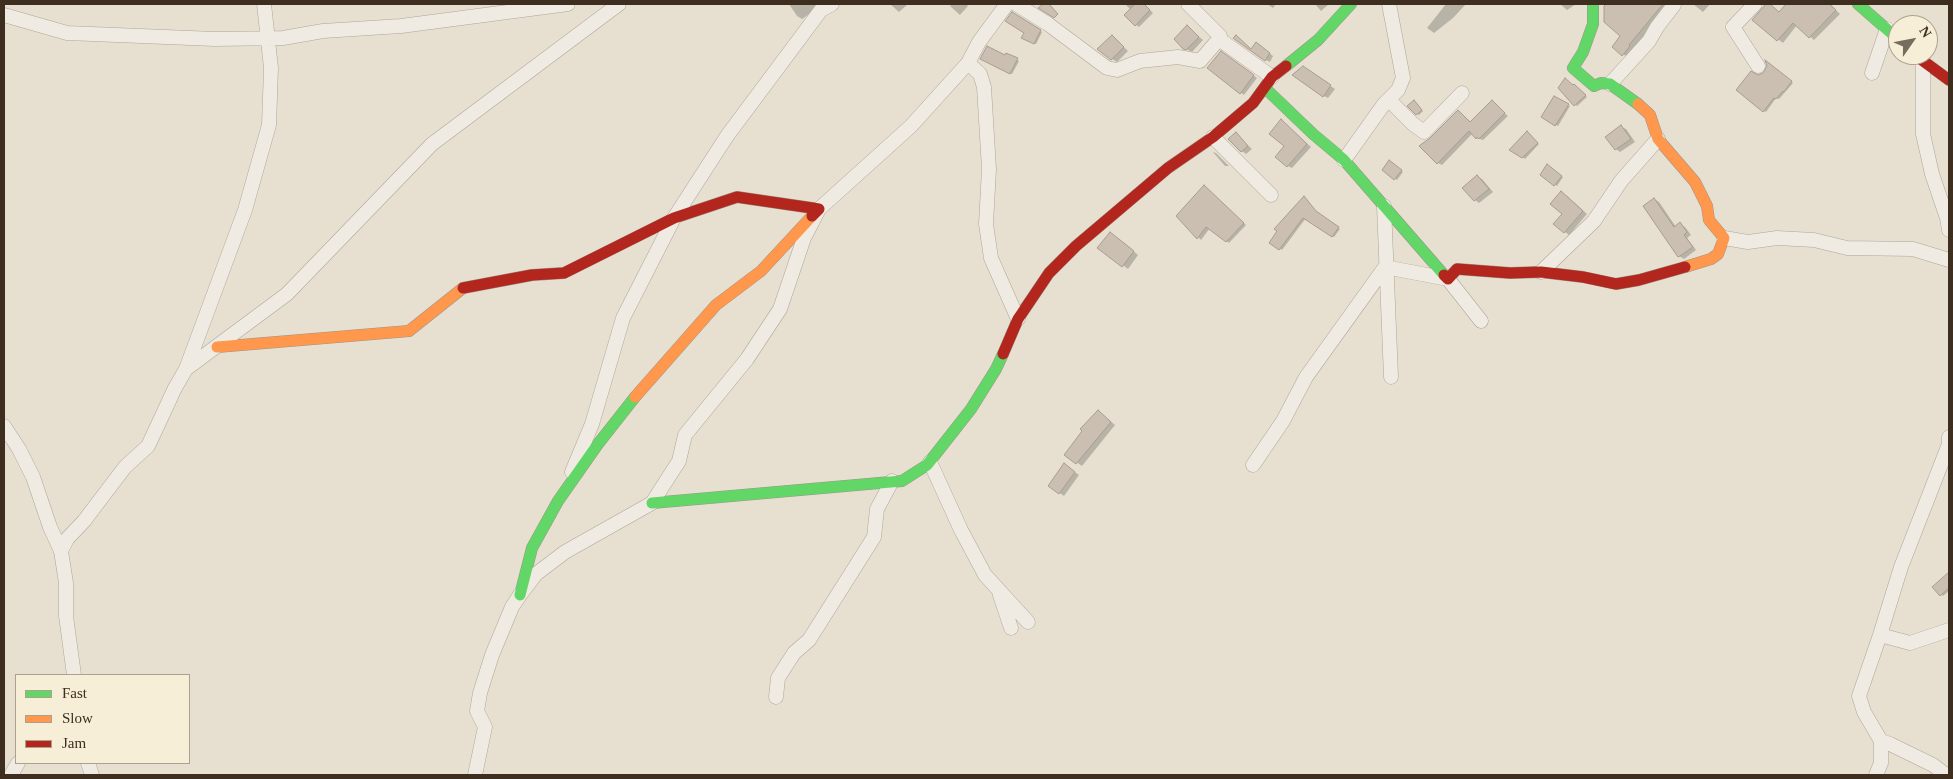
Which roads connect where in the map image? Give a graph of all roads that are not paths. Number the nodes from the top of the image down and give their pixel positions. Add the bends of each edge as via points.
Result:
1 (264, 4) edge
2 (568, 4) edge
3 (619, 4) edge
4 (832, 4) edge
5 (1007, 4) edge
6 (1016, 4) edge
7 (1389, 4) edge
8 (1593, 4) edge
9 (1672, 4) edge
10 (1755, 4) edge
11 (1858, 4) edge
12 (1192, 5) edge
13 (1345, 6) edge
14 (4, 15) edge
15 (1887, 29) joint
16 (268, 38) junction
17 (1219, 39) junction
18 (968, 63) junction
19 (1919, 65) edge
20 (1928, 65) edge
21 (1758, 66) dead end
22 (1872, 73) dead end
23 (1949, 80) edge
24 (1268, 83) junction
25 (1610, 84) junction
26 (1462, 93) dead end
27 (1389, 100) junction
28 (1213, 137) junction
29 (1658, 140) junction
30 (1344, 160) junction
31 (1271, 195) dead end
32 (1384, 206) junction
33 (819, 209) junction
34 (674, 218) junction
35 (1949, 230) edge
36 (1724, 238) junction
37 (1949, 260) edge
38 (1385, 268) junction
39 (1541, 272) junction
40 (1448, 279) junction
41 (1018, 319) junction
42 (1481, 321) dead end
43 (217, 347) junction
44 (186, 370) junction
45 (1392, 377) dead end
46 (4, 426) edge
47 (1949, 437) edge
48 (930, 462) junction
49 (1253, 465) dead end
50 (892, 481) junction
51 (563, 493) junction
52 (652, 503) junction
53 (61, 551) junction
54 (998, 589) junction
55 (520, 595) junction
56 (1028, 622) dead end
57 (1011, 628) dead end
58 (1949, 630) edge
59 (1880, 635) junction
60 (74, 674) edge
61 (776, 697) dead end
62 (1881, 741) junction
63 (475, 775) edge
64 (1876, 775) edge
65 (1946, 775) edge

1 - 16 street
2 - 16 street via 401,26
3 - 43 street via 432,144 287,294
4 - 34 street via 821,10 727,136
5 - 18 street
6 - 17 street via 1106,68 1117,70 1148,60 1178,57 1200,60
7 - 27 street via 1403,78
8 - 25 street via 1593,24 1573,68 1594,86
9 - 25 street via 1649,41
10 - 21 street via 1733,28
11 - 15 street
12 - 17 street via 1220,36
13 - 24 street via 1318,40
14 - 16 street via 67,33
15 - 22 street
16 - 44 street via 271,68 269,125 245,210
17 - 24 street
18 - 33 street via 911,126
18 - 41 street via 980,74 984,86 989,169 986,224 992,258
19 - 35 street via 1924,134
20 - 23 street
24 - 28 street via 1253,103
24 - 30 street via 1313,134
25 - 29 street via 1650,115
26 - 27 street via 1424,132
27 - 30 street
28 - 31 street
28 - 41 street via 1168,168 1076,246 1049,273
29 - 36 street via 1695,182 1707,206 1708,220
29 - 39 street via 1621,180 1594,221
30 - 32 street
32 - 38 street
32 - 40 street
33 - 34 street via 737,197
33 - 51 street via 761,271 716,305 647,382
33 - 52 street via 804,238 780,309 748,359 685,435 679,461
34 - 43 street via 564,273 532,275 460,288 409,331
34 - 51 street via 623,318 592,424
36 - 37 street via 1748,242 1777,238 1814,240 1847,248 1914,249
36 - 39 street via 1718,254 1711,259 1639,280 1616,284
38 - 40 street
38 - 45 street
38 - 49 street via 1306,377 1283,421
39 - 40 street via 1457,269
40 - 42 street
41 - 48 street via 996,369 971,409
43 - 44 street
44 - 53 street via 148,446 125,467
46 - 53 street via 33,477
47 - 59 street via 1901,567
48 - 50 street via 902,481
48 - 54 street via 985,575
50 - 52 street
50 - 61 street via 877,509 874,536 809,640 794,654 778,678
51 - 55 street via 532,548
52 - 55 street via 565,552 536,574
53 - 60 street
54 - 56 street
54 - 57 street
55 - 63 street via 492,655 480,692 477,711 485,727
58 - 59 street via 1910,643
59 - 62 street via 1859,696 1864,712
62 - 64 street via 1881,763
62 - 65 street via 1933,765

